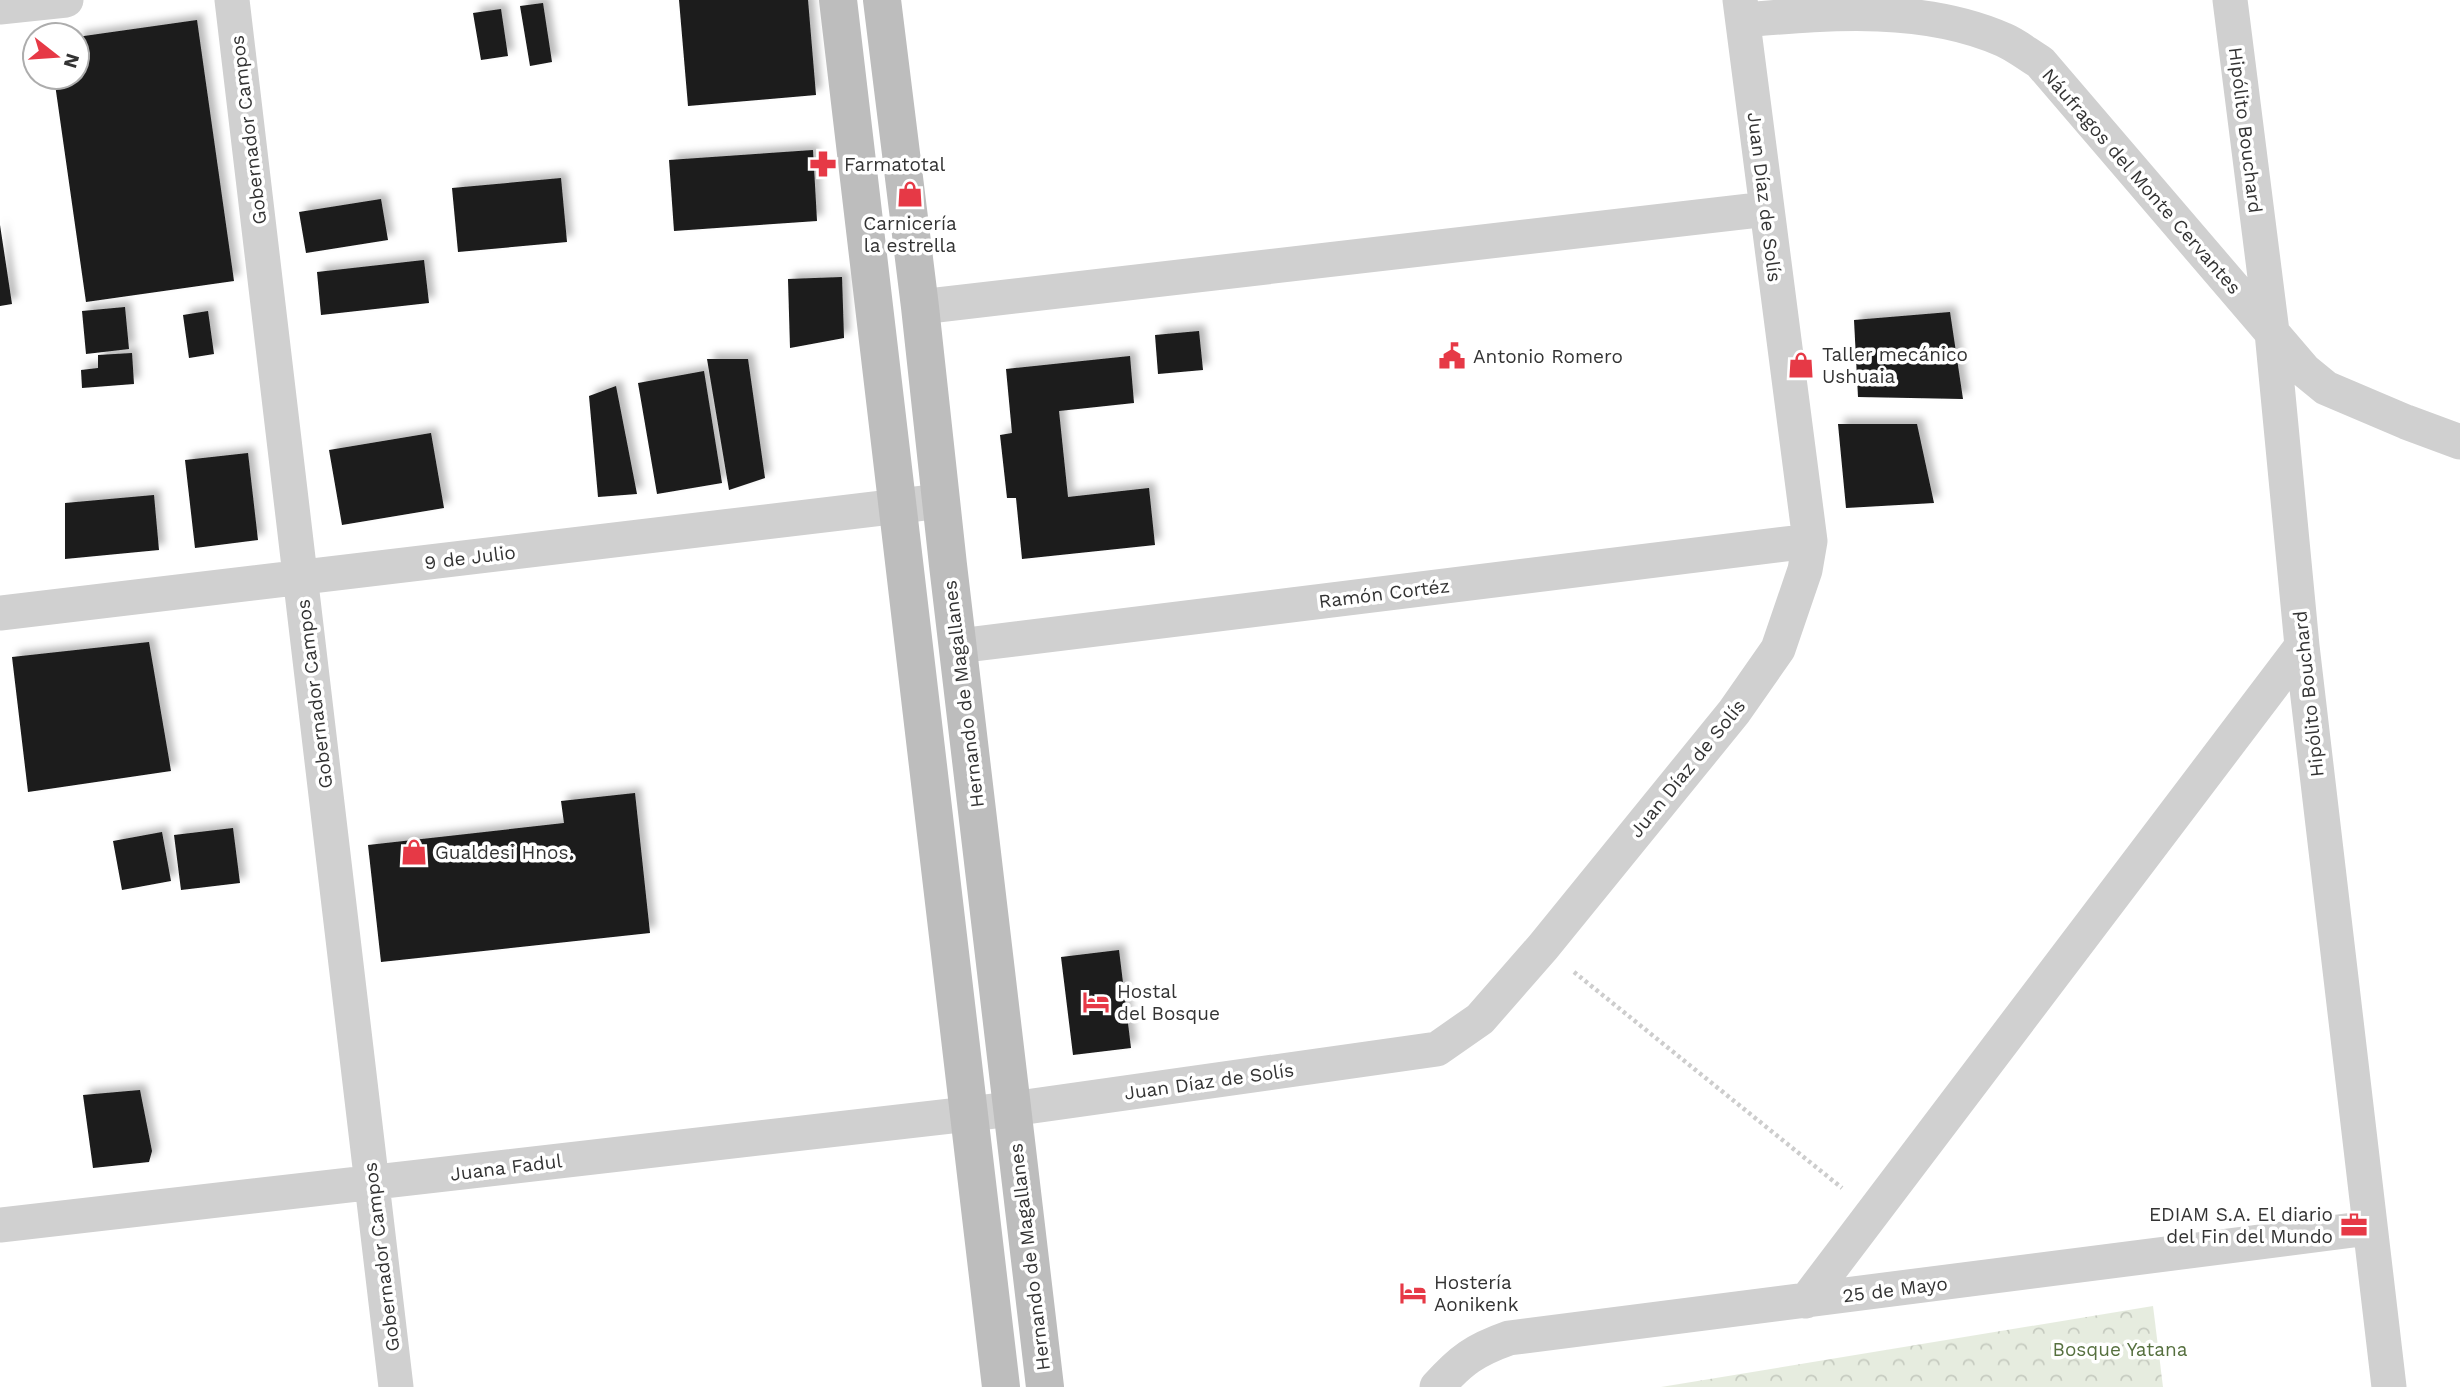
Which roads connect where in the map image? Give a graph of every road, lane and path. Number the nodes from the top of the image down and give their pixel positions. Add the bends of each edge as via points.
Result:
1 (66, 0) edge
2 (232, 0) edge
3 (838, 0) edge
4 (882, 0) edge
5 (2230, 0) edge
6 (0, 7) edge
7 (1741, 10) edge
8 (1985, 16) edge
9 (1767, 209) junction
10 (920, 307) junction
11 (2272, 332) junction
12 (2460, 442) edge
13 (941, 501) junction
14 (897, 506) junction
15 (1810, 541) junction
16 (300, 577) junction
17 (0, 613) edge
18 (958, 646) junction
19 (2302, 646) junction
20 (1543, 947) junction
21 (1012, 1109) junction
22 (969, 1114) junction
23 (372, 1182) junction
24 (1873, 1213) junction
25 (0, 1225) edge
26 (2369, 1228) junction
27 (1805, 1301) junction
28 (396, 1387) edge
29 (1001, 1387) edge
30 (1045, 1387) edge
31 (1437, 1387) edge
32 (2389, 1387) edge

1 - 6 street
2 - 16 street, Gobernador Campos
3 - 14 main road
4 - 10 main road, Hernando de Magallanes
5 - 11 street, Hipólito Bouchard
7 - 8 street, Náufragos del Monte Cervantes via 1948,21
7 - 9 street, Juan Díaz de Solís
8 - 11 street, Náufragos del Monte Cervantes via 2007,41 2040,62
9 - 10 street
9 - 15 street, Juan Díaz de Solís
10 - 13 main road, Hernando de Magallanes
11 - 12 street, Náufragos del Monte Cervantes via 2326,388
11 - 19 street, Hipólito Bouchard
13 - 14 street, 9 de Julio
13 - 18 main road, Hernando de Magallanes
14 - 16 street, 9 de Julio
14 - 22 main road
15 - 18 street, Ramón Cortéz
15 - 20 street, Juan Díaz de Solís via 1778,649 1734,712
16 - 17 street, 9 de Julio
16 - 23 street, Gobernador Campos
18 - 21 main road, Hernando de Magallanes
19 - 24 street
19 - 26 street, Hipólito Bouchard
20 - 21 street, Juan Díaz de Solís via 1480,1019 1437,1049
20 - 24 path
21 - 22 street, Juana Fadul
21 - 30 main road, Hernando de Magallanes
22 - 23 street, Juana Fadul
22 - 29 main road
23 - 25 street, Juana Fadul
23 - 28 street, Gobernador Campos
24 - 27 street
26 - 27 street, 25 de Mayo
26 - 32 street, Hipólito Bouchard
27 - 31 street, 25 de Mayo via 1509,1339 1479,1349

